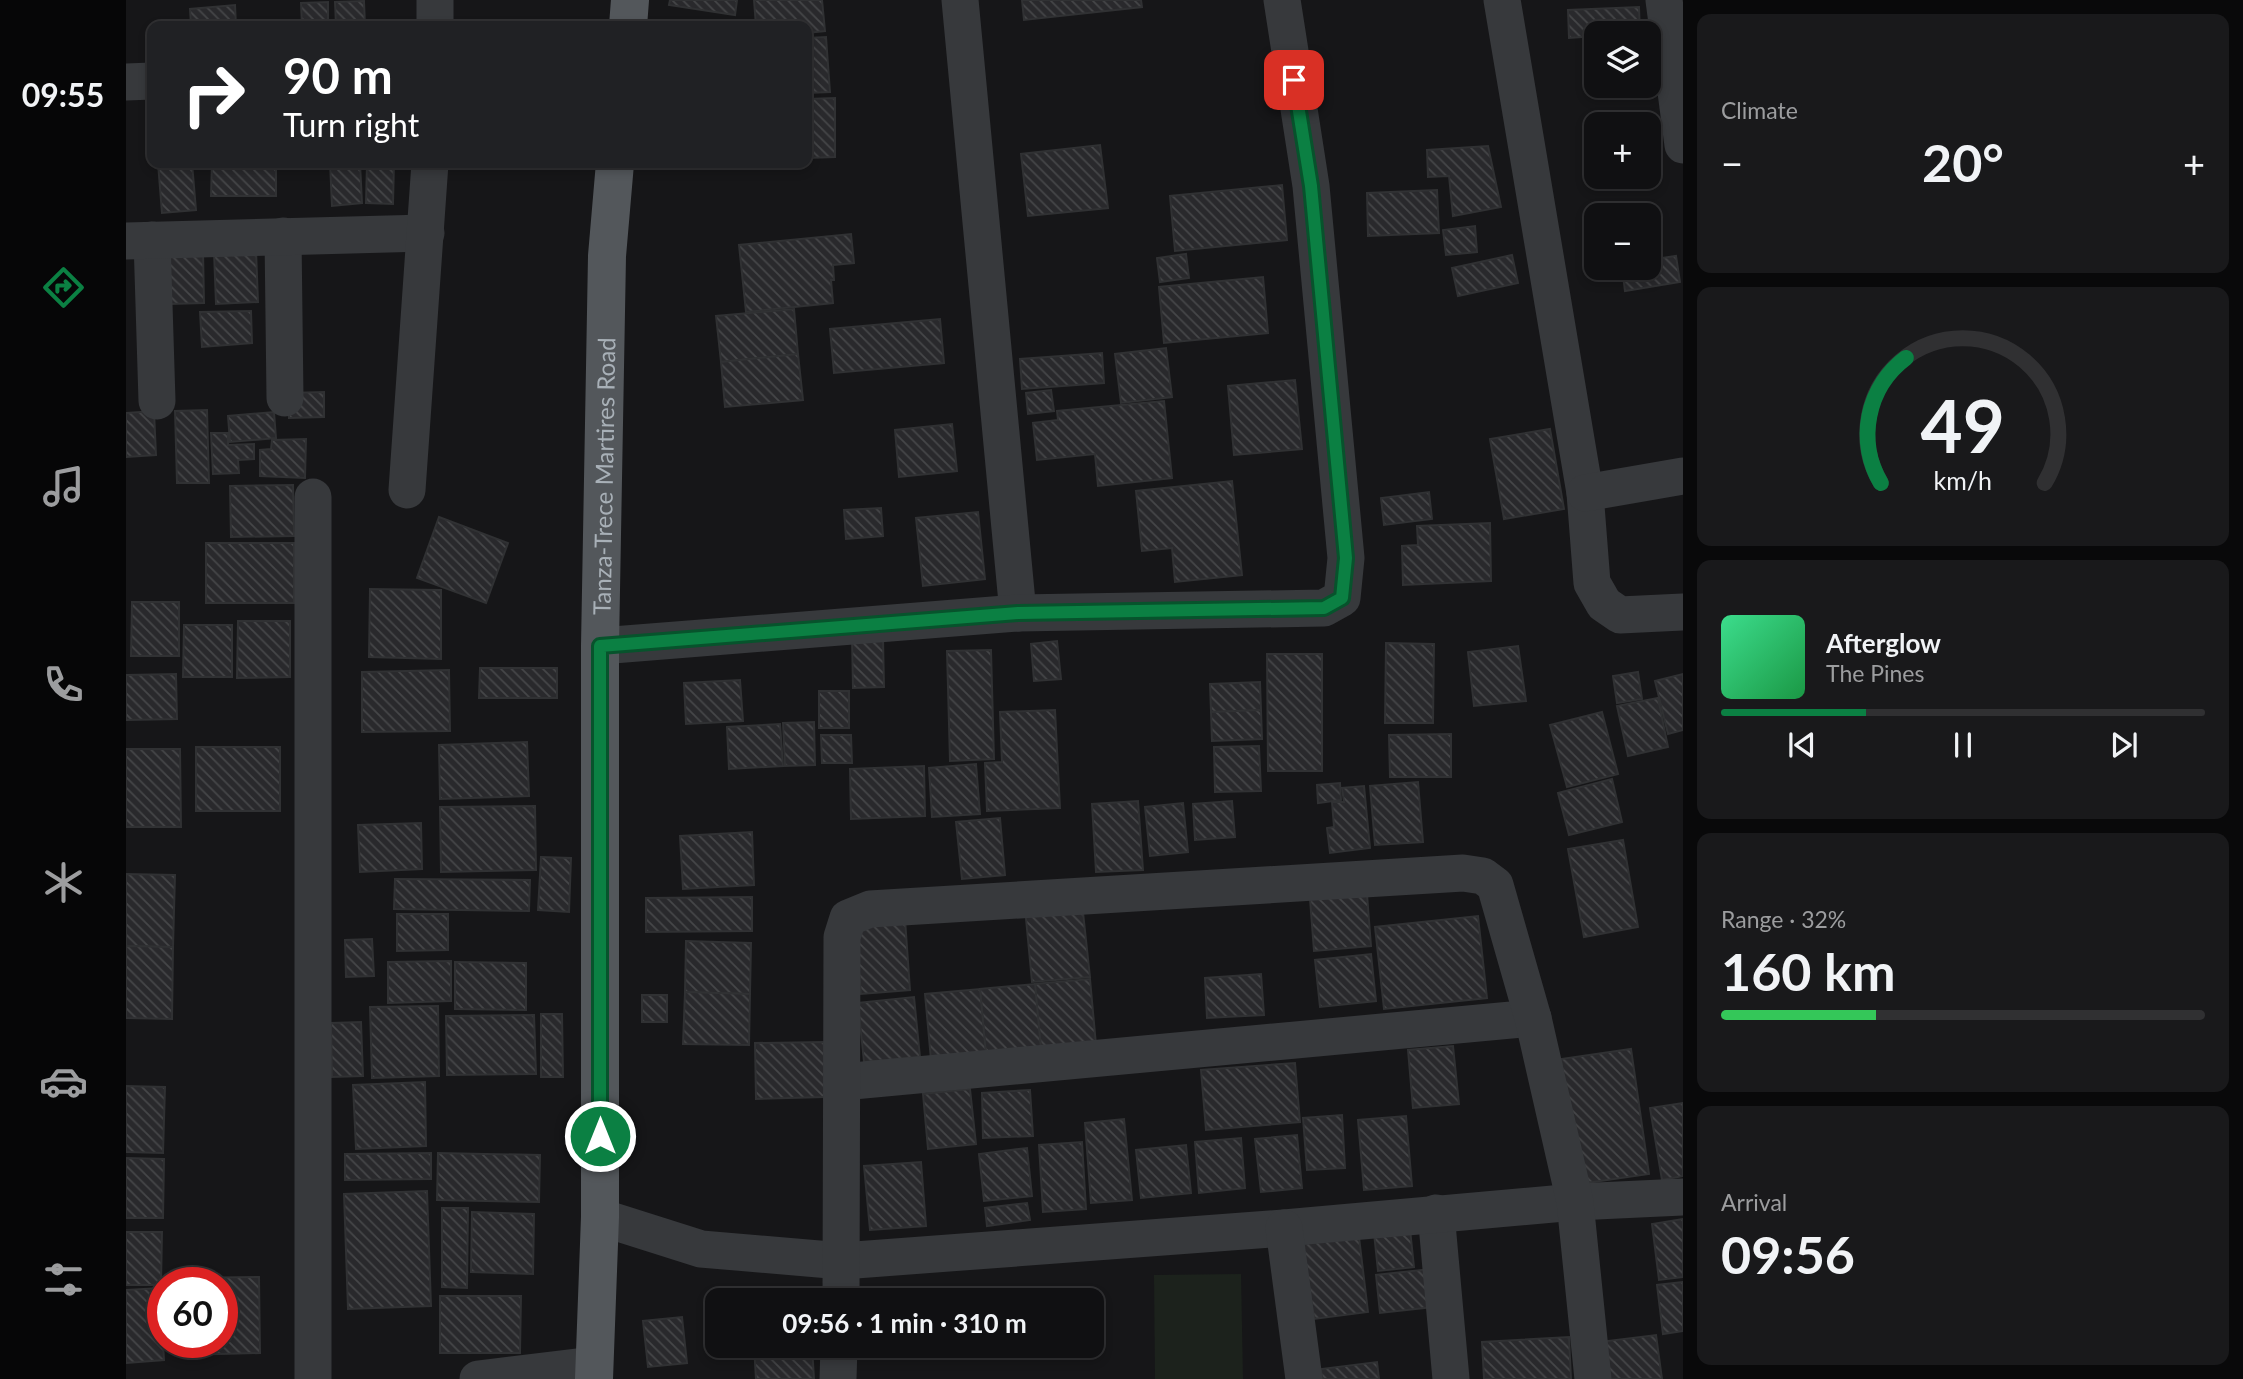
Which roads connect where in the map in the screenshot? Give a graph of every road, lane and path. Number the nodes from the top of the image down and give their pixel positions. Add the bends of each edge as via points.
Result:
1 (435, 0) edge
2 (630, 0) edge
3 (960, 0) edge
4 (1282, 0) edge
5 (1502, 0) edge
6 (1664, 0) edge
7 (435, 21) edge
8 (628, 21) edge
9 (147, 81) edge
10 (126, 82) edge
11 (1683, 145) edge
12 (430, 168) edge
13 (615, 168) edge
14 (426, 233) junction
15 (283, 236) junction
16 (139, 240) edge
17 (285, 398) dead end
18 (157, 401) dead end
19 (1683, 476) edge
20 (407, 490) dead end
21 (1585, 493) junction
22 (313, 497) dead end
23 (1683, 612) edge
24 (1018, 613) junction
25 (600, 646) junction
26 (1533, 1018) junction
27 (842, 1082) junction
28 (1683, 1197) edge
29 (1575, 1202) junction
30 (1436, 1213) junction
31 (600, 1217) junction
32 (1284, 1228) junction
33 (842, 1261) junction
34 (841, 1288) edge
35 (839, 1358) edge
36 (594, 1372) edge
37 (313, 1379) edge
38 (478, 1379) edge
39 (838, 1379) edge
40 (1304, 1379) edge
41 (1451, 1379) edge
42 (1593, 1379) edge

1 - 7 street
2 - 8 main road
3 - 24 street
4 - 24 street via 1311,186 1346,558 1342,598 1324,608
5 - 21 street
6 - 11 street
9 - 10 street
12 - 14 street
13 - 25 main road, Tanza-Trece Martires Road via 607,256
14 - 15 street
14 - 20 street
15 - 16 street
15 - 17 street
16 - 18 street
19 - 21 street
21 - 23 street via 1592,583 1604,604 1620,615
22 - 37 street
24 - 25 street
25 - 31 main road, Tanza-Trece Martires Road
26 - 27 street
26 - 27 street via 1496,885 1483,876 1463,873 870,909 848,918 842,937
26 - 29 street
27 - 33 street
28 - 29 street
29 - 30 street
29 - 42 street
30 - 32 street
30 - 41 street
31 - 33 street via 701,1249
31 - 36 main road, Tanza-Trece Martires Road
32 - 33 street
32 - 40 street
33 - 34 street
35 - 39 street
36 - 38 street

